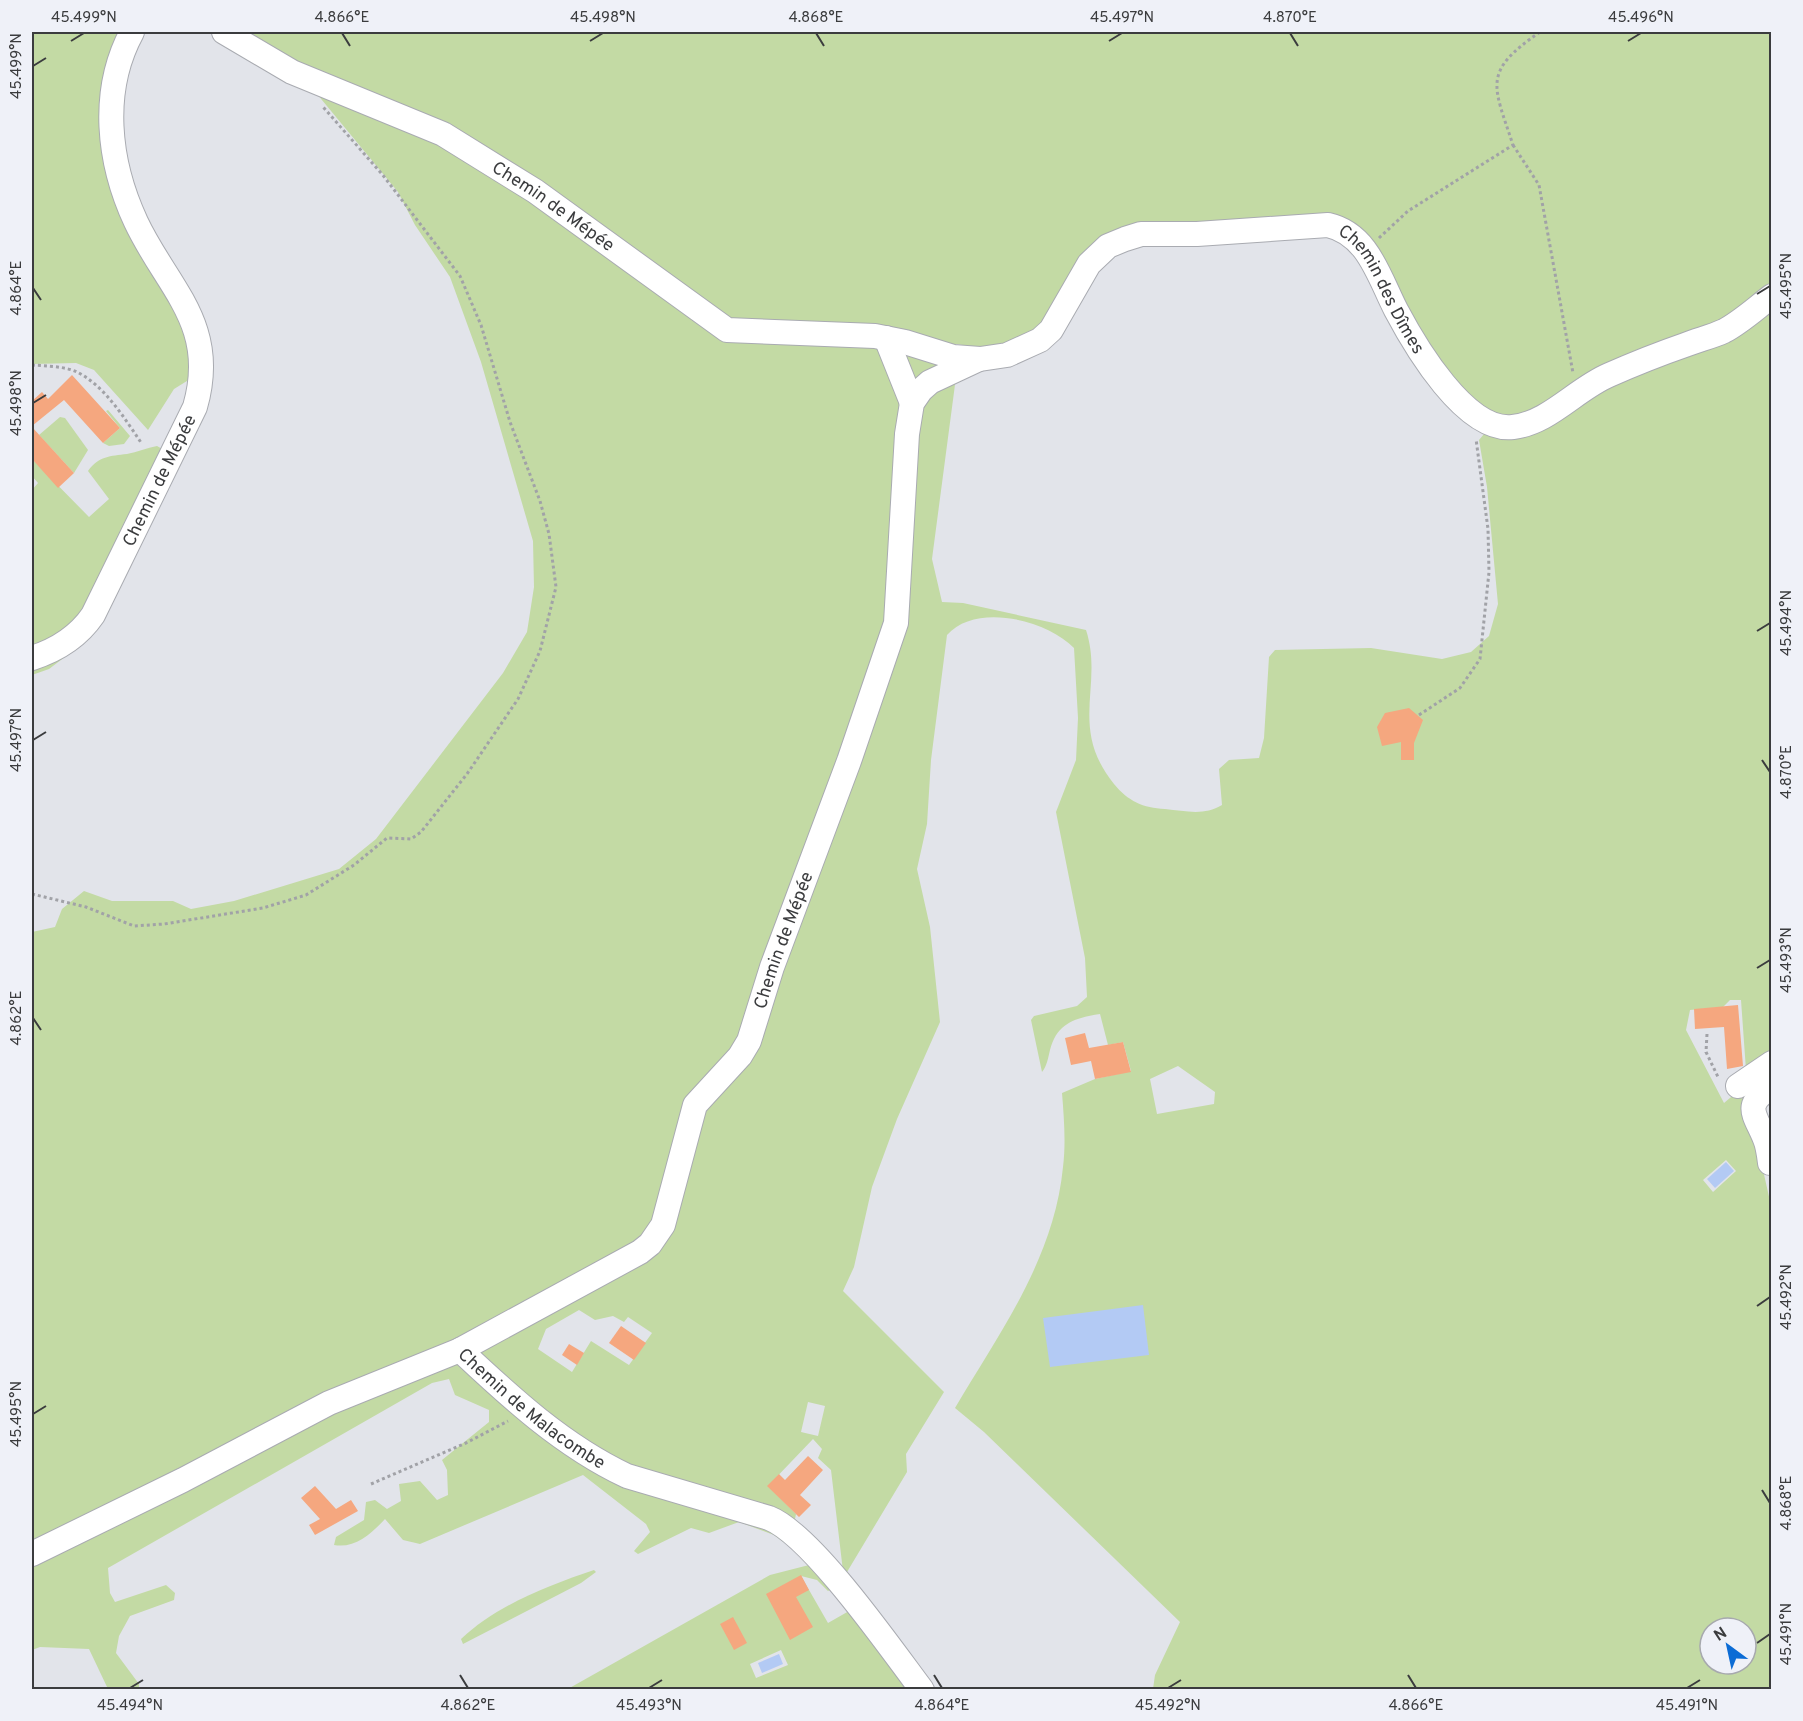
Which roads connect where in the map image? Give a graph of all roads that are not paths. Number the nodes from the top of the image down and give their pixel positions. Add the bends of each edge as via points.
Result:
1 (132, 32) edge
2 (224, 32) edge
3 (1772, 296) edge
4 (886, 338) junction
5 (980, 359) junction
6 (912, 403) junction
7 (32, 658) edge
8 (1772, 1063) edge
9 (1738, 1086) road end
10 (1772, 1087) edge
11 (1770, 1163) dead end
12 (460, 1350) junction
13 (32, 1554) edge
14 (922, 1689) edge

1 - 7 street, Chemin de Mépée via 120,57 111,96 114,148 135,221 178,289 193,321 200,363 199,392 93,615 70,640
2 - 4 street, Chemin de Mépée via 292,72 443,134 535,191 727,330
3 - 5 street, Chemin des Dîmes via 1722,332 1642,361 1578,392 1523,425 1500,427 1470,412 1447,386 1417,347 1366,251 1346,230 1328,225 1141,234 1108,246 1089,264 1051,330 1040,340 1007,355
4 - 5 street, Chemin de Mépée via 953,357
4 - 6 street
5 - 6 street via 930,382
6 - 12 street, Chemin de Mépée via 896,623 749,1041 695,1105 663,1225 640,1252
8 - 9 street
10 - 11 street via 1759,1095 1753,1106
12 - 13 street, Chemin de Malacombe via 329,1403
12 - 14 street, Chemin de Malacombe via 527,1411 582,1451 627,1476 769,1518 786,1527 843,1588

